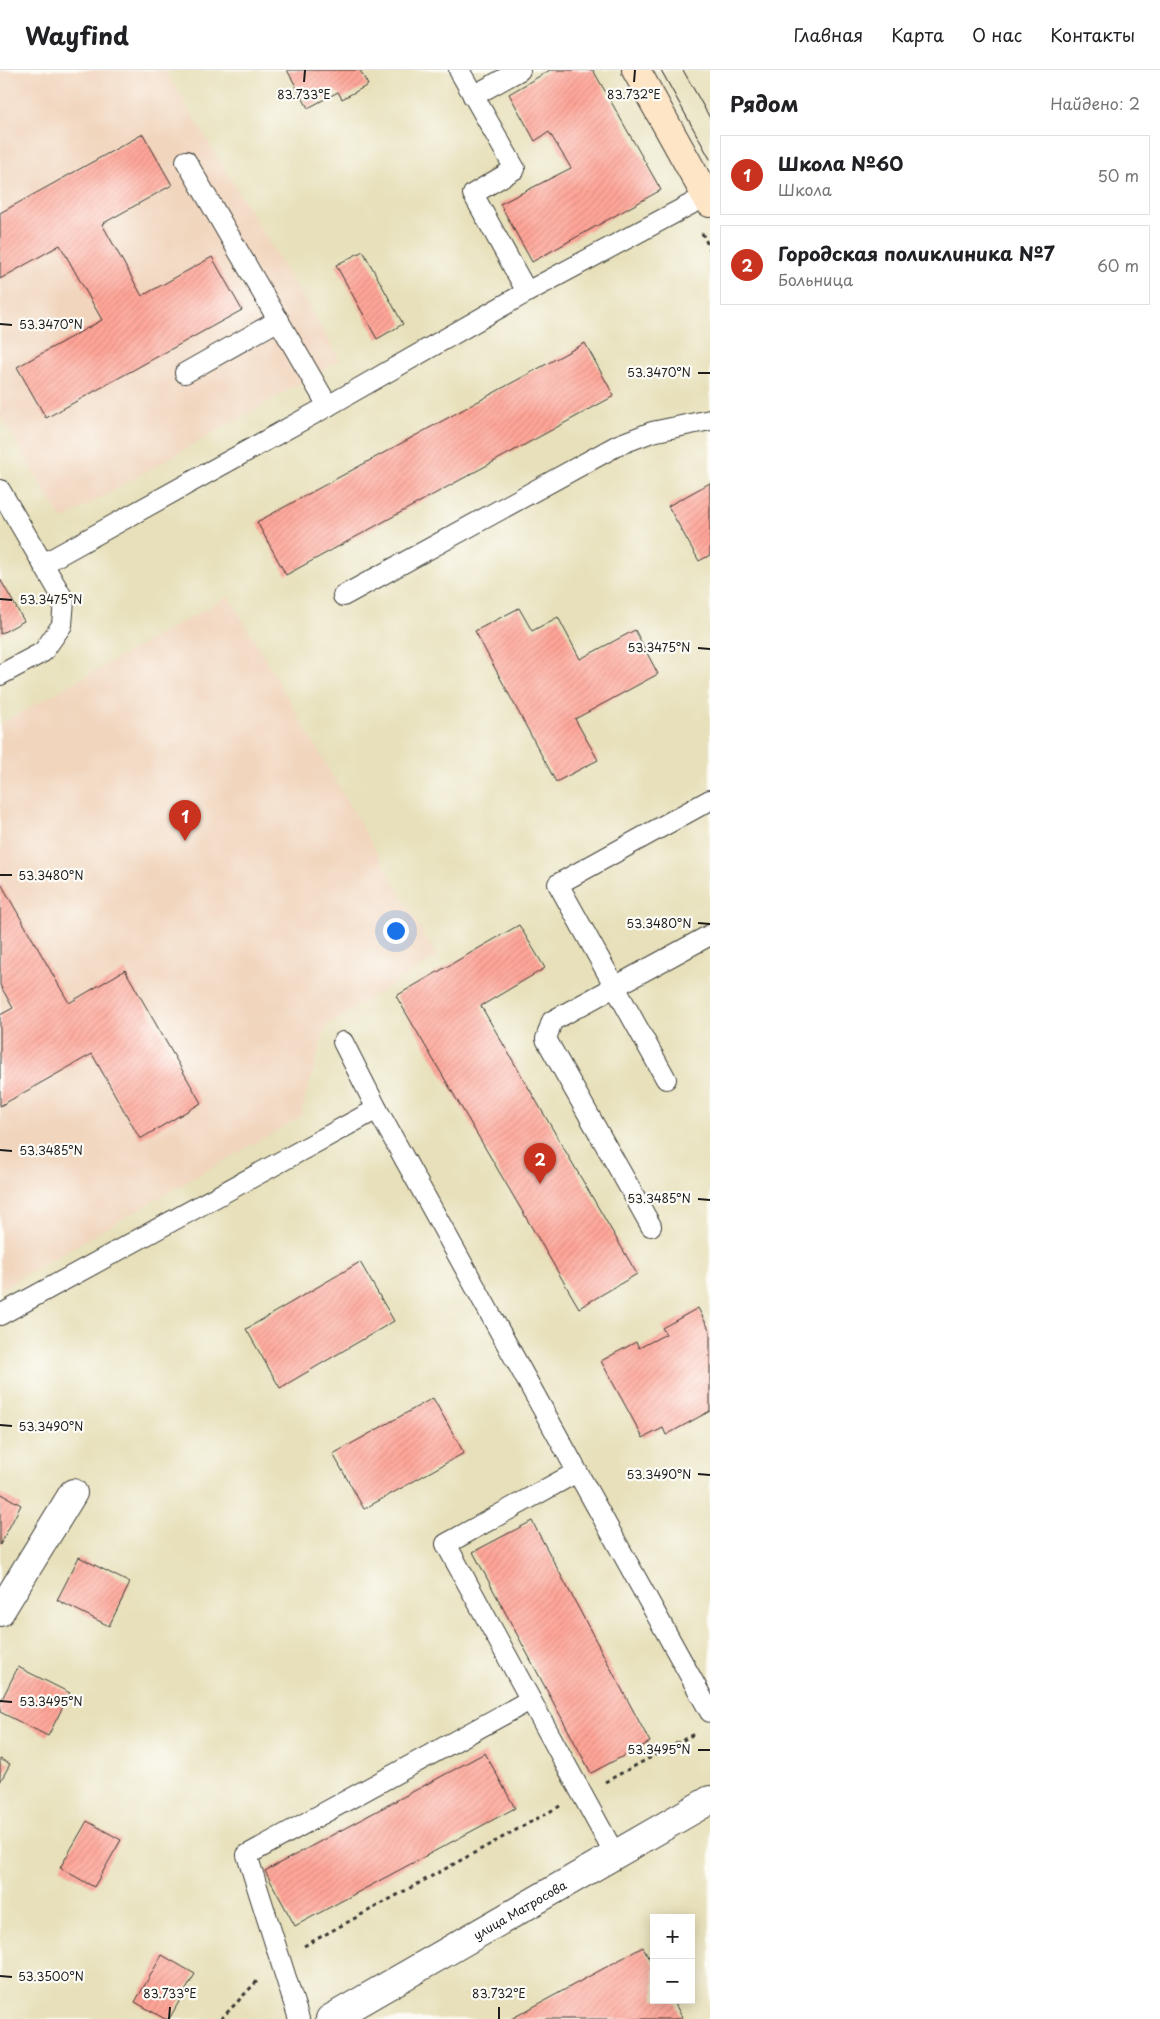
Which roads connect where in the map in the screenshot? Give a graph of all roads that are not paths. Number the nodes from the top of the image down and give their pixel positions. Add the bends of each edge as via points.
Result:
1 (459, 70) edge
2 (520, 70) edge
3 (636, 70) edge
4 (473, 96) junction
5 (186, 161) dead end
6 (708, 200) edge
7 (527, 292) junction
8 (279, 320) junction
9 (185, 372) dead end
10 (328, 406) junction
11 (710, 420) edge
12 (0, 490) edge
13 (43, 564) junction
14 (343, 596) dead end
15 (0, 675) edge
16 (710, 800) edge
17 (710, 935) edge
18 (615, 986) junction
19 (342, 1042) dead end
20 (666, 1079) dead end
21 (377, 1109) junction
22 (651, 1226) dead end
23 (0, 1315) edge
24 (577, 1472) junction
25 (73, 1493) dead end
26 (0, 1612) edge
27 (530, 1700) junction
28 (710, 1712) edge
29 (710, 1800) edge
30 (615, 1855) junction
31 (333, 2018) edge
32 (299, 2019) edge

1 - 4 lane
2 - 4 lane
3 - 6 main road
4 - 7 lane via 515,169 473,194
5 - 8 lane
6 - 7 lane
7 - 10 lane
8 - 9 lane
8 - 10 lane
10 - 13 lane
11 - 14 lane via 652,432 618,445
12 - 13 lane
13 - 15 lane via 64,600 62,625 42,652
16 - 18 lane via 558,884
17 - 18 lane
18 - 20 lane
18 - 22 lane via 552,1021 546,1040
19 - 21 lane
21 - 23 lane
21 - 24 lane
24 - 27 lane via 446,1544
24 - 28 lane
25 - 26 street
27 - 30 lane
27 - 32 lane via 247,1855
29 - 30 street, улица Матросова
30 - 31 street, улица Матросова

